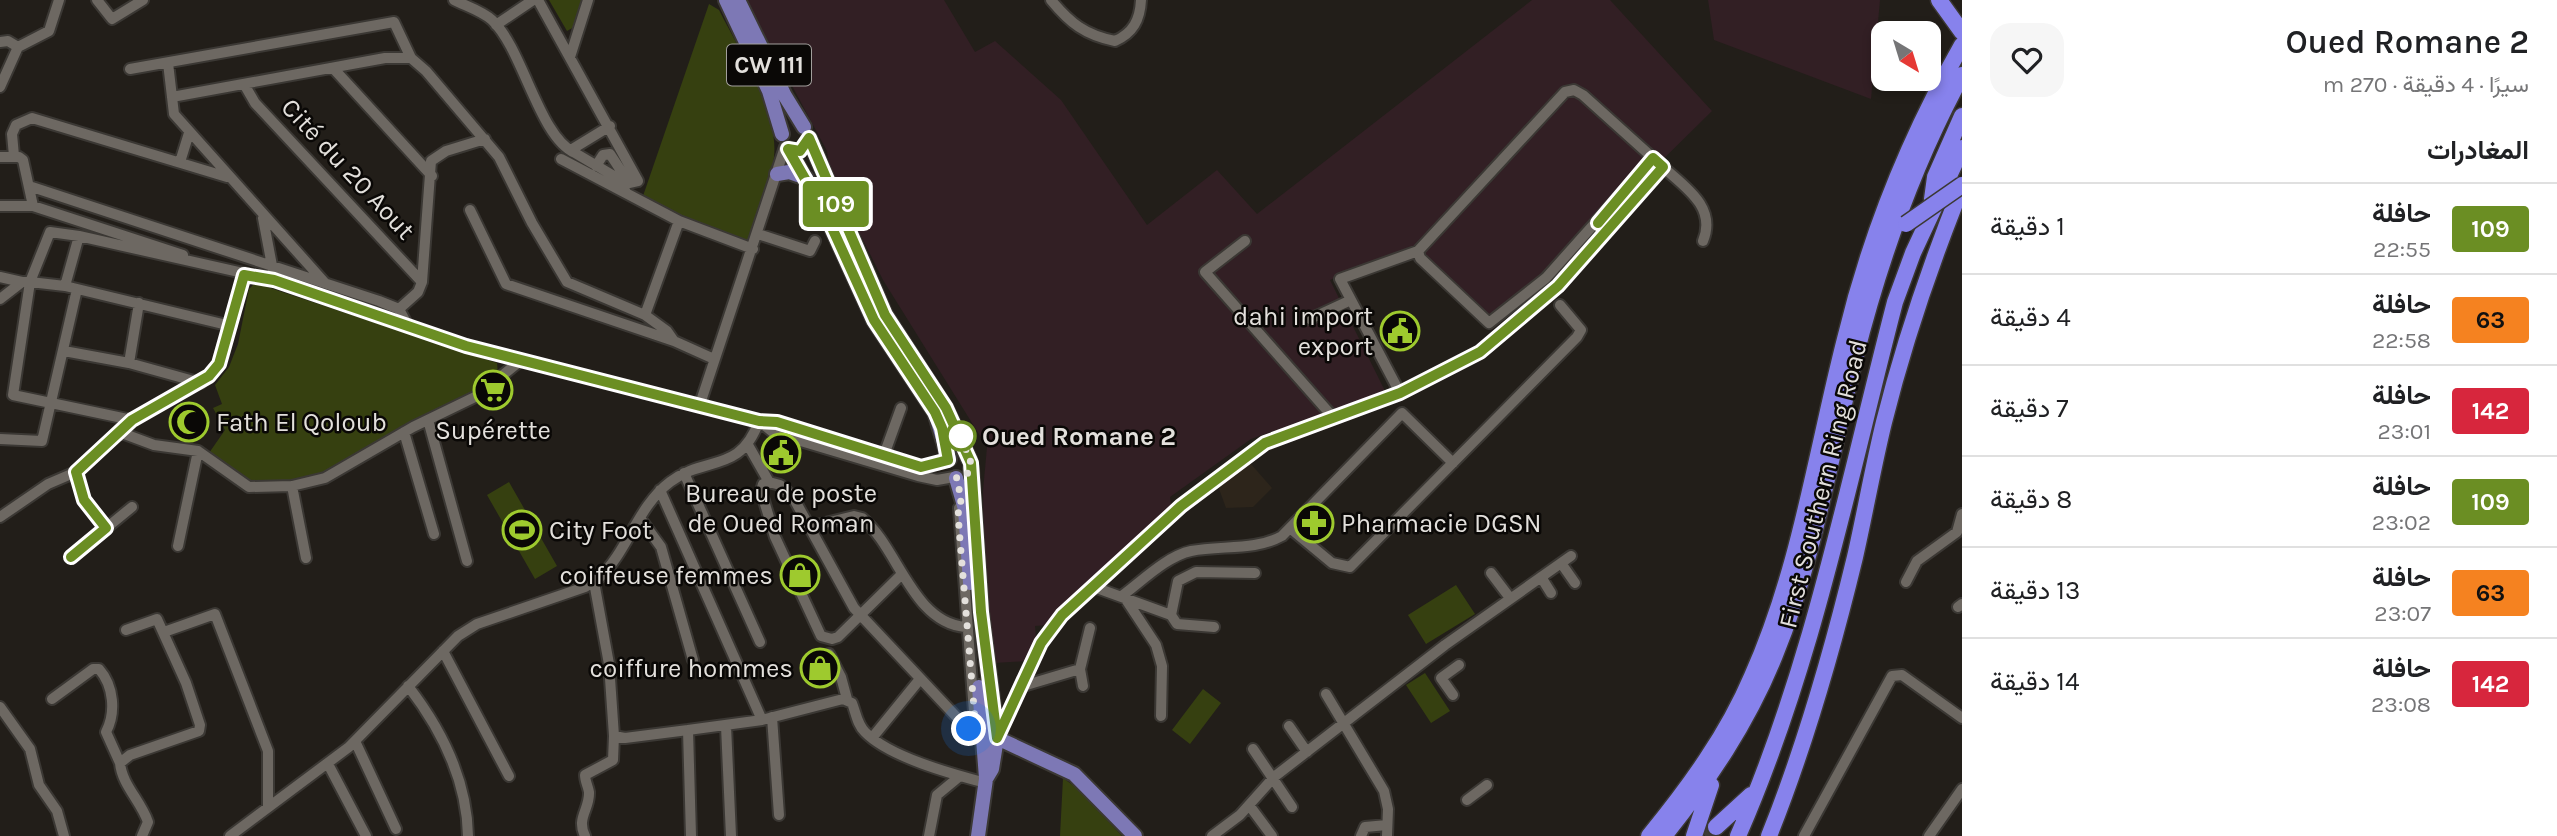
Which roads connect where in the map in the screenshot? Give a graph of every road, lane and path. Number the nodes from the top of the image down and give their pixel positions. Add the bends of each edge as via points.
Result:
1 (59, 0) edge
2 (97, 0) edge
3 (143, 0) edge
4 (454, 0) edge
5 (535, 0) edge
6 (588, 0) edge
7 (726, 0) edge
8 (738, 0) edge
9 (1051, 0) edge
10 (1141, 0) edge
11 (1939, 0) edge
12 (496, 25) junction
13 (1962, 33) edge
14 (9, 44) edge
15 (1962, 45) edge
16 (570, 57) junction
17 (411, 58) junction
18 (168, 63) junction
19 (333, 68) junction
20 (130, 69) dead end
21 (1962, 75) edge
22 (244, 84) junction
23 (0, 87) edge
24 (172, 97) junction
25 (1962, 116) edge
26 (610, 126) junction
27 (189, 133) junction
28 (806, 133) junction
29 (485, 139) junction
30 (785, 143) junction
31 (1918, 148) junction
32 (1962, 148) edge
33 (575, 153) junction
34 (14, 156) junction
35 (0, 157) edge
36 (1653, 158) junction
37 (561, 159) dead end
38 (180, 162) junction
39 (596, 166) junction
40 (1663, 167) junction
41 (777, 174) junction
42 (432, 176) junction
43 (228, 177) junction
44 (806, 179) junction
45 (1962, 185) edge
46 (29, 186) junction
47 (631, 197) junction
48 (0, 206) edge
49 (33, 206) junction
50 (470, 210) dead end
51 (1932, 210) junction
52 (263, 216) junction
53 (1962, 216) edge
54 (679, 221) junction
55 (758, 234) junction
56 (79, 236) junction
57 (815, 241) dead end
58 (1245, 241) dead end
59 (1703, 241) dead end
60 (753, 249) junction
61 (1418, 251) junction
62 (273, 265) junction
63 (1880, 266) junction
64 (218, 269) junction
65 (1928, 273) junction
66 (244, 275) junction
67 (0, 277) edge
68 (274, 280) junction
69 (26, 282) junction
70 (422, 282) junction
71 (325, 283) junction
72 (65, 286) junction
73 (77, 289) junction
74 (0, 299) edge
75 (1351, 300) junction
76 (139, 303) junction
77 (1560, 305) dead end
78 (399, 309) junction
79 (645, 315) junction
80 (1310, 319) dead end
81 (231, 326) junction
82 (408, 326) junction
83 (674, 341) junction
84 (64, 351) junction
85 (714, 359) junction
86 (520, 360) junction
87 (129, 363) junction
88 (201, 383) junction
89 (1400, 393) junction
90 (52, 402) junction
91 (700, 404) junction
92 (901, 408) dead end
93 (1332, 416) junction
94 (132, 420) junction
95 (428, 420) junction
96 (759, 421) junction
97 (119, 432) junction
98 (404, 432) junction
99 (0, 439) edge
100 (748, 445) junction
101 (198, 451) junction
102 (884, 455) junction
103 (948, 459) junction
104 (1452, 463) junction
105 (970, 464) junction
106 (920, 471) junction
107 (76, 472) junction
108 (684, 472) junction
109 (955, 477) junction
110 (769, 482) junction
111 (292, 486) junction
112 (660, 490) junction
113 (962, 500) junction
114 (132, 507) dead end
115 (1962, 514) edge
116 (0, 516) edge
117 (640, 517) junction
118 (809, 527) junction
119 (106, 528) junction
120 (1292, 528) junction
121 (1960, 532) edge
122 (434, 534) dead end
123 (178, 546) dead end
124 (1571, 556) dead end
125 (71, 557) dead end
126 (306, 558) dead end
127 (467, 561) dead end
128 (1561, 563) junction
129 (1255, 573) dead end
130 (1491, 573) dead end
131 (901, 575) junction
132 (1541, 577) junction
133 (594, 582) junction
134 (1906, 582) dead end
135 (1575, 583) dead end
136 (1094, 587) junction
137 (1551, 593) dead end
138 (1122, 595) junction
139 (1510, 598) junction
140 (859, 615) junction
141 (1171, 615) junction
142 (1214, 626) dead end
143 (965, 627) junction
144 (1090, 628) dead end
145 (126, 630) dead end
146 (164, 632) junction
147 (760, 642) dead end
148 (443, 651) junction
149 (828, 654) dead end
150 (694, 660) dead end
151 (1459, 665) dead end
152 (1080, 669) junction
153 (920, 679) junction
154 (408, 686) junction
155 (1023, 686) junction
156 (1083, 687) dead end
157 (1326, 694) dead end
158 (1453, 695) dead end
159 (52, 699) dead end
160 (847, 699) junction
161 (0, 707) edge
162 (1161, 716) dead end
163 (1962, 718) edge
164 (767, 719) junction
165 (1344, 723) junction
166 (726, 726) junction
167 (1289, 726) dead end
168 (688, 730) junction
169 (614, 736) junction
170 (986, 736) junction
171 (872, 738) junction
172 (355, 741) junction
173 (1253, 750) dead end
174 (1307, 752) junction
175 (1722, 758) junction
176 (120, 763) junction
177 (328, 764) junction
178 (509, 776) dead end
179 (960, 776) junction
180 (1274, 777) junction
181 (986, 781) junction
182 (1762, 782) junction
183 (1488, 785) dead end
184 (1962, 789) edge
185 (1467, 800) dead end
186 (1249, 805) junction
187 (268, 806) junction
188 (1292, 807) dead end
189 (779, 815) dead end
190 (1716, 827) tunnel mouth
191 (396, 829) dead end
192 (1387, 830) edge
193 (1215, 835) edge
194 (64, 836) edge
195 (142, 836) edge
196 (230, 836) edge
197 (366, 836) edge
198 (468, 836) edge
199 (585, 836) edge
200 (691, 836) edge
201 (731, 836) edge
202 (929, 836) edge
203 (978, 836) edge
204 (1135, 836) edge
205 (1272, 836) edge
206 (1361, 836) edge
207 (1649, 836) edge
208 (1664, 836) edge
209 (1694, 836) edge
210 (1738, 836) edge
211 (1769, 836) edge
212 (1804, 836) edge
213 (1929, 836) edge

1 - 14 street via 49,31
2 - 3 street via 112,19
4 - 12 street
5 - 12 street
5 - 16 street
6 - 16 street
7 - 30 main road via 769,91
8 - 28 main road, CW 111
9 - 10 street via 1081,30 1115,41 1128,36 1136,24
11 - 13 highway
12 - 33 street via 558,140
14 - 23 street
15 - 31 highway
16 - 26 street
17 - 18 street via 394,22
17 - 19 street, Cité du 20 Aout
17 - 29 street
18 - 20 street
18 - 24 street
19 - 22 street, Cité du 20 Aout
19 - 42 street
21 - 31 highway
22 - 24 street, Cité du 20 Aout
22 - 70 street, Cité du 20 Aout via 255,103
24 - 27 street via 174,114
25 - 51 highway via 1934,180
26 - 33 street via 578,143
26 - 39 street via 638,181 629,183 610,154 603,155
27 - 38 street
27 - 43 street
28 - 30 main road via 800,151
28 - 30 main road via 791,125
28 - 105 main road, CW 111 via 885,315 946,408
29 - 42 street, Cité du 20 Aout via 437,155 431,161
29 - 79 street via 568,282
30 - 41 street
30 - 44 main road
31 - 63 highway
31 - 207 highway via 1894,183 1866,262 1807,506 1763,650 1718,741
32 - 51 highway, First Southern Ring Road
33 - 39 street
34 - 35 street
34 - 38 street via 16,125 32,118
34 - 46 street via 23,160
36 - 40 street
36 - 61 street via 1583,95 1574,90 1565,93
36 - 61 street via 1546,278 1489,323
37 - 47 street
38 - 43 street
39 - 47 street via 614,176
40 - 59 street via 1700,200 1706,221
40 - 89 street via 1558,286 1480,352
41 - 44 main road via 789,172
41 - 55 street
42 - 70 street, Cité du 20 Aout
43 - 52 street
44 - 103 main road via 874,320 935,412
45 - 63 highway, bridge via 1906,224
45 - 65 highway, First Southern Ring Road
46 - 49 street
46 - 62 street
47 - 54 street
48 - 49 street
49 - 64 street
50 - 83 street via 506,284 514,290
51 - 182 highway, First Southern Ring Road via 1895,302 1815,622
52 - 62 street
52 - 71 street
53 - 65 highway
54 - 60 street
54 - 79 street
55 - 57 street via 810,251
55 - 60 street
56 - 64 street
56 - 69 street via 50,232
56 - 72 street
58 - 93 street via 1205,272
60 - 85 street
61 - 75 street via 1340,279
62 - 68 street
62 - 71 street
63 - 175 highway via 1793,606 1764,681
64 - 66 street
65 - 211 highway, First Southern Ring Road via 1884,421 1854,558 1812,712
66 - 68 street
66 - 81 street
67 - 69 street
68 - 82 street
69 - 72 street
69 - 74 street
69 - 90 street via 12,393
70 - 78 street
71 - 78 street
72 - 73 street
73 - 76 street
73 - 84 street
75 - 80 street
75 - 89 street
76 - 81 street
76 - 87 street
77 - 104 street via 1581,330 1577,337
78 - 82 street
79 - 83 street
81 - 88 street via 219,364
82 - 86 street
83 - 85 street
84 - 87 street
84 - 90 street
85 - 91 street
86 - 91 street
86 - 95 street via 477,396
87 - 88 street
88 - 94 street
89 - 93 street
90 - 94 street
90 - 99 street via 40,442
91 - 96 street
92 - 102 street
93 - 136 street via 1265,443 1181,506
94 - 97 street
95 - 98 street
95 - 127 street
96 - 100 street
96 - 102 street via 777,422
96 - 106 street via 774,433
97 - 101 street via 154,445
97 - 107 street
98 - 111 street via 324,478
98 - 122 street
100 - 108 street via 728,460
100 - 110 street
101 - 111 street via 249,487
101 - 123 street
102 - 106 street
103 - 105 main road via 961,454
103 - 106 street
103 - 109 main road via 947,470
104 - 120 street via 1350,567 1332,563
104 - 120 street via 1402,413
105 - 109 main road via 967,475
105 - 170 main road, CW 111
106 - 109 street via 937,480
107 - 116 street via 48,484
107 - 119 street via 84,500
108 - 112 street
108 - 147 street
109 - 113 main road
110 - 118 street via 790,493
110 - 140 street via 761,491 775,537 817,632 835,639
111 - 126 street
112 - 117 street
112 - 164 street
113 - 143 street via 958,504
113 - 170 main road
114 - 119 street
115 - 121 street
117 - 133 street
117 - 150 street via 661,547
118 - 131 street via 862,518
118 - 140 street
119 - 125 street
120 - 138 street via 1272,542 1180,555
121 - 134 street via 1917,561
124 - 128 street
128 - 132 street
128 - 135 street
129 - 141 street via 1186,575 1178,581
130 - 139 street
131 - 140 street
131 - 143 street via 940,621
132 - 137 street
132 - 139 street
133 - 148 street via 477,624
133 - 169 street via 609,664
136 - 138 street
136 - 155 street via 1062,615 1041,643
138 - 141 street
138 - 162 street via 1156,645 1162,666
139 - 165 street
140 - 153 street
141 - 142 street via 1177,624
143 - 170 street
144 - 152 street
145 - 146 street via 157,619
146 - 176 street via 186,683 199,730 130,755
146 - 187 street via 215,614 268,751
148 - 154 street
148 - 178 street
149 - 160 street
151 - 158 street via 1441,678
152 - 155 street
152 - 156 street
153 - 170 street via 966,727
153 - 171 street
154 - 172 street
154 - 198 street via 449,749 462,791
155 - 170 street
157 - 165 street
159 - 176 street via 99,669 113,700 106,733
160 - 164 street
160 - 171 street
161 - 194 street via 30,749 39,785 57,811
163 - 212 street via 1902,675 1892,676
164 - 166 street
164 - 189 street
165 - 174 street
165 - 192 street via 1384,791
166 - 168 street
166 - 201 street
167 - 174 street
168 - 169 street
168 - 200 street
169 - 199 street via 613,760 585,775 589,793 581,815
170 - 181 main road, CW 111 via 992,769
170 - 204 main road via 1074,774
171 - 179 street
172 - 177 street
172 - 191 street
173 - 180 street
174 - 180 street
175 - 208 highway
175 - 209 highway
176 - 195 street via 148,821
177 - 187 street
177 - 197 street
179 - 181 street
179 - 202 street via 937,795
180 - 186 street
180 - 188 street
181 - 203 main road, CW 111
182 - 190 highway
182 - 210 highway, First Southern Ring Road
183 - 185 street
184 - 213 street
186 - 193 street
186 - 205 street
187 - 196 street
192 - 206 street via 1365,827

